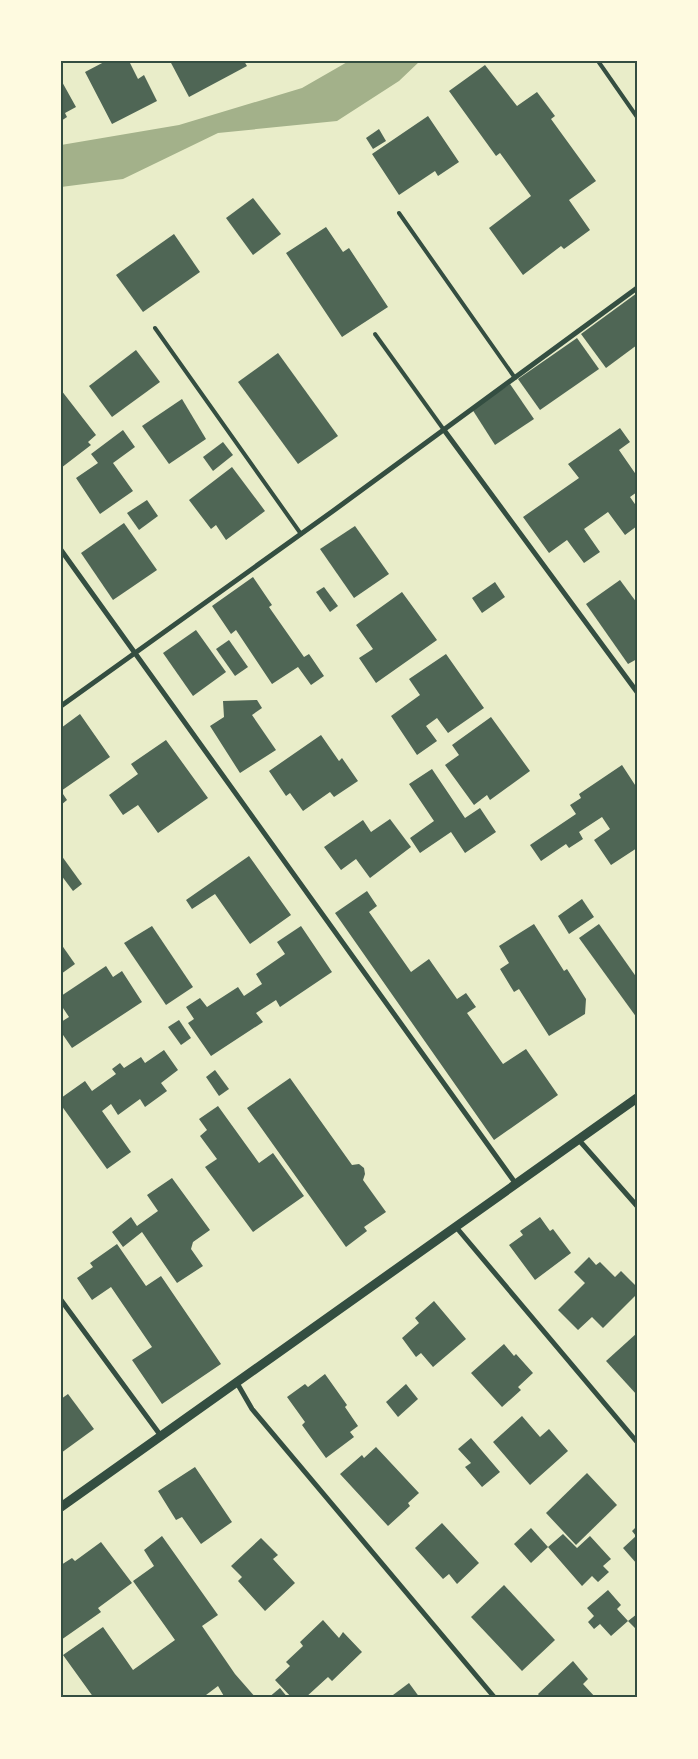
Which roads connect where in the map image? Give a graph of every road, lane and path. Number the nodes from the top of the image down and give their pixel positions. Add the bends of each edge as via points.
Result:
1 (598, 61) edge
2 (637, 117) edge
3 (398, 213) dead end
4 (637, 288) edge
5 (155, 328) dead end
6 (375, 334) dead end
7 (515, 378) junction
8 (444, 430) junction
9 (301, 534) junction
10 (61, 550) edge
11 (134, 652) junction
12 (637, 692) edge
13 (61, 706) edge
14 (637, 1098) edge
15 (578, 1139) junction
16 (516, 1184) junction
17 (637, 1206) edge
18 (456, 1227) junction
19 (61, 1300) edge
20 (237, 1384) junction
21 (161, 1436) junction
22 (637, 1442) edge
23 (61, 1507) edge
24 (495, 1698) edge

1 - 2 lane
3 - 7 lane
4 - 7 street
5 - 9 lane
6 - 8 lane
7 - 8 street
8 - 9 street
8 - 12 street
9 - 11 street
10 - 11 street
11 - 13 street
11 - 16 street
14 - 15 street
15 - 16 street
15 - 17 street
16 - 18 street
18 - 20 street
18 - 22 street
19 - 21 street
20 - 21 street
20 - 24 street via 252,1409
21 - 23 street

